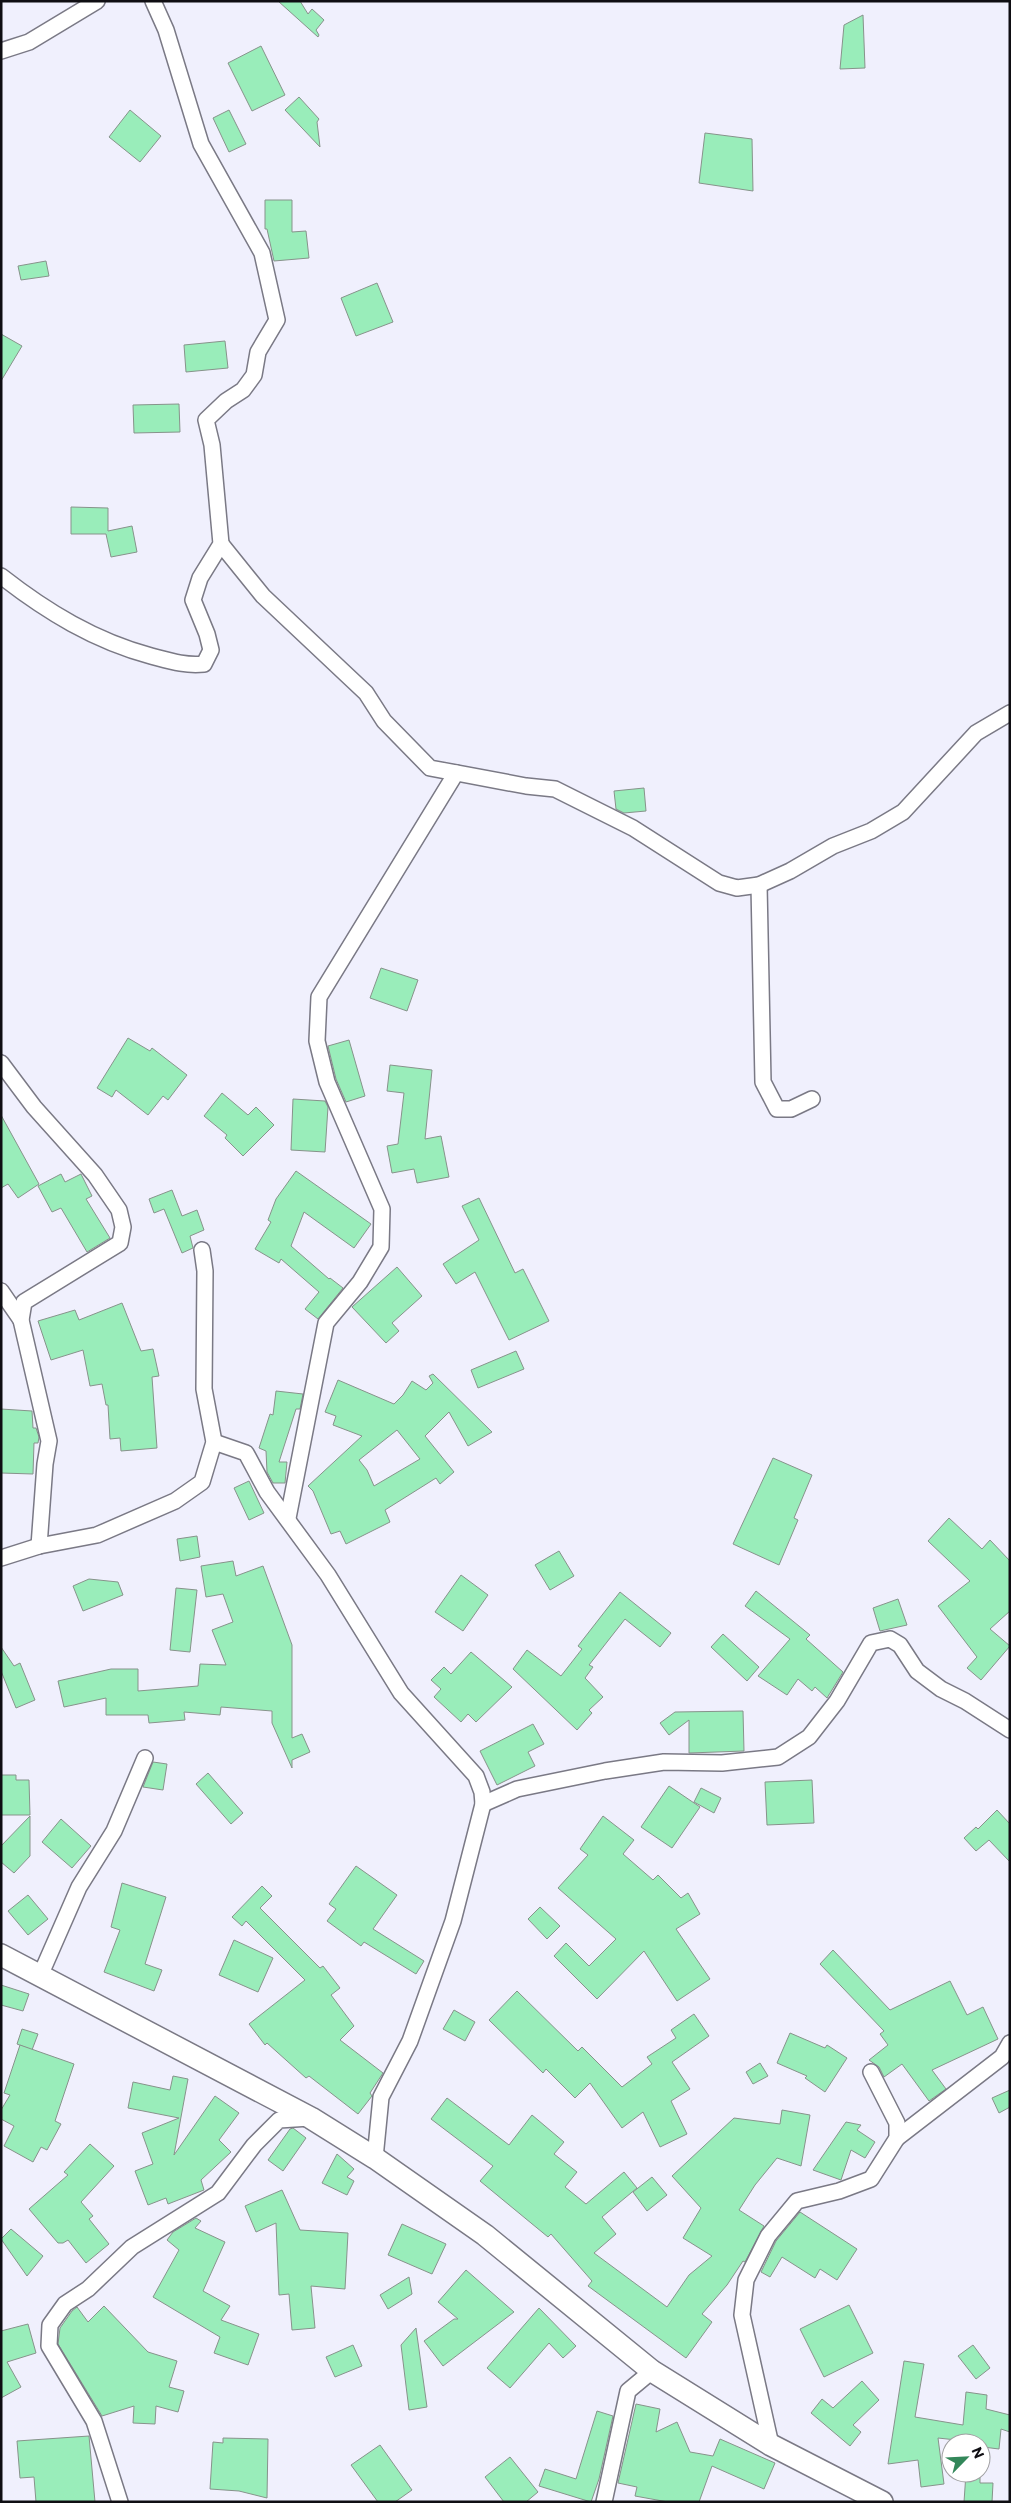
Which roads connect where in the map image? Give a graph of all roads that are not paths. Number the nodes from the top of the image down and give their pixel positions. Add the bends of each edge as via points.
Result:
1 (97, 1) edge
2 (153, 1) edge
3 (1, 50) edge
4 (221, 544) junction
5 (1, 576) edge
6 (1010, 713) edge
7 (456, 773) junction
8 (758, 885) junction
9 (1, 1063) edge
10 (812, 1099) dead end
11 (202, 1250) dead end
12 (1, 1291) edge
13 (21, 1320) junction
14 (214, 1442) junction
15 (288, 1518) junction
16 (39, 1546) junction
17 (1, 1558) edge
18 (1010, 1730) edge
19 (145, 1758) dead end
20 (484, 1804) junction
21 (1, 1955) edge
22 (40, 1976) junction
23 (1010, 2043) edge
24 (871, 2072) dead end
25 (312, 2118) junction
26 (897, 2138) junction
27 (375, 2158) junction
28 (652, 2371) junction
29 (771, 2445) junction
30 (120, 2502) edge
31 (604, 2502) edge
32 (882, 2502) edge

1 - 3 street via 29,42
2 - 4 street via 166,30 201,144 262,253 277,320 258,352 254,375 243,390 206,420 212,445
4 - 5 street via 200,578 193,600 208,634 211,650 204,664 185,666 120,648 91,635 29,598
4 - 7 street via 263,596 366,693 384,721 406,745 430,768
6 - 8 street via 976,733 903,812 871,831
7 - 8 street via 556,789 633,828 719,883 737,888
7 - 15 street via 319,996 317,1041 327,1082 382,1209 381,1248 360,1282 326,1323
8 - 10 street via 763,1082 777,1109 792,1110
9 - 13 street via 95,1175 119,1210 123,1227 120,1243 24,1302
11 - 14 street via 205,1270 204,1389
12 - 13 street
13 - 16 street via 49,1441
14 - 15 street via 246,1453 268,1492
14 - 16 street via 202,1482 175,1501 98,1535
15 - 20 street via 328,1575 401,1693 476,1776
16 - 17 street
18 - 20 street via 917,1671 900,1645 890,1638 871,1644 837,1701 809,1737 778,1757 722,1763 664,1762 605,1771 517,1789
19 - 22 street via 114,1831 79,1887
20 - 27 street via 453,1921 410,2041 381,2097
21 - 22 main road
22 - 25 main road
23 - 26 street via 1002,2057
24 - 26 street via 897,2123
25 - 27 main road
25 - 30 street via 279,2120 254,2145 218,2193 132,2247 88,2289 65,2304 50,2325 49,2346 94,2421
26 - 29 street via 871,2178 839,2191 797,2201 768,2236 746,2280 742,2315
27 - 28 main road via 485,2235
28 - 29 main road
28 - 31 street via 628,2391
29 - 32 main road

